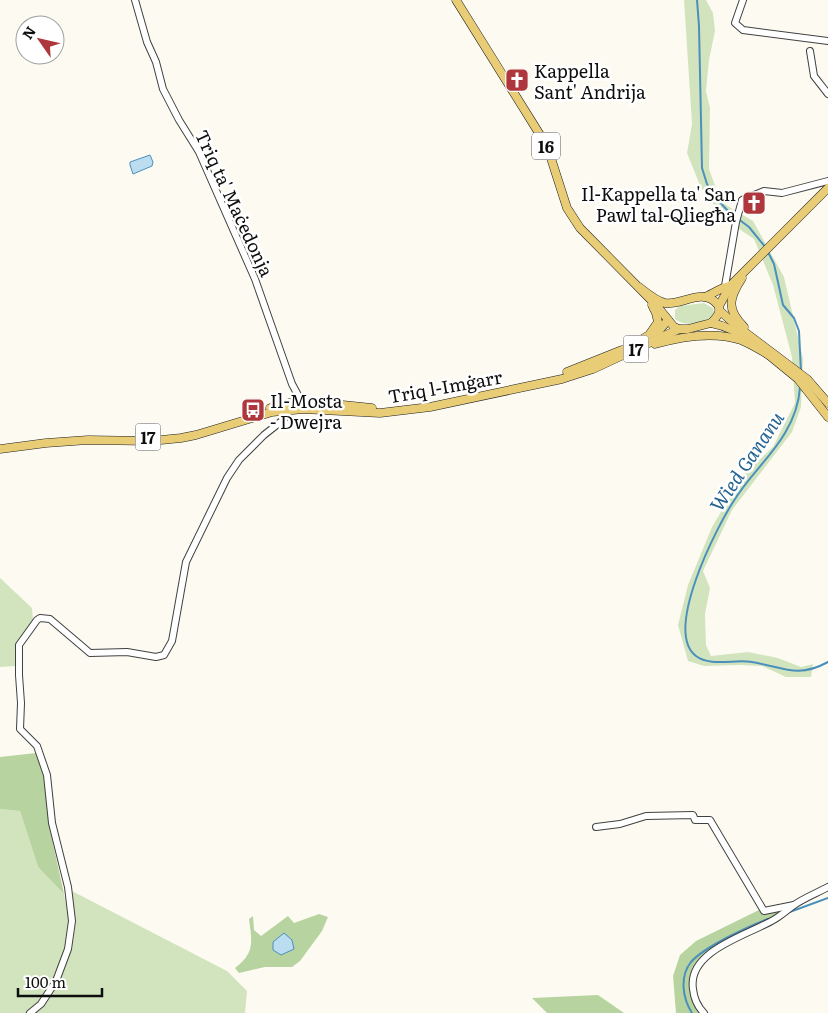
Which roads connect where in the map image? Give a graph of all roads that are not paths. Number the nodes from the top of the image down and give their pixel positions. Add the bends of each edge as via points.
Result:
1 (135, 0) edge
2 (456, 0) edge
3 (742, 0) edge
4 (828, 40) edge
5 (810, 50) dead end
6 (828, 94) edge
7 (828, 181) edge
8 (828, 188) edge
9 (752, 264) junction
10 (727, 286) junction
11 (639, 287) junction
12 (706, 297) junction
13 (672, 302) junction
14 (719, 308) junction
15 (667, 318) junction
16 (711, 323) junction
17 (679, 329) junction
18 (761, 343) junction
19 (627, 348) junction
20 (768, 355) junction
21 (593, 368) junction
22 (297, 392) junction
23 (304, 401) junction
24 (828, 403) edge
25 (290, 407) junction
26 (828, 417) edge
27 (0, 445) edge
28 (0, 449) edge
29 (596, 827) dead end
30 (828, 887) edge
31 (792, 907) junction
32 (30, 1013) edge
33 (704, 1013) edge

1 - 22 street, Triq ta' Maċedonja via 163,89 199,152 255,279
2 - 11 main road, 16 via 548,149 571,215
3 - 4 street via 735,23 744,30
5 - 6 street via 814,76
7 - 10 street via 782,193 764,191 742,200
8 - 9 main road
9 - 10 main road
9 - 18 main road via 732,297 731,306 734,316
10 - 12 main road
10 - 14 main road
11 - 13 main road, 16 via 661,302
11 - 15 main road, 16
11 - 19 main road via 654,308 658,322 649,335
12 - 13 main road, 16
12 - 14 main road via 715,301
13 - 15 main road
14 - 16 main road
14 - 18 main road
15 - 17 main road, 16
15 - 19 main road, Triq l-Imġarr / 17 via 649,339
16 - 17 main road, Triq l-Imġarr
16 - 20 main road via 736,330
17 - 21 main road, Triq l-Imġarr / 17
18 - 24 main road via 807,379
19 - 23 main road, Triq l-Imġarr / 17 via 561,375 428,403 381,408
20 - 21 main road via 738,339 718,335 685,337 651,345
20 - 26 main road via 798,379
21 - 25 main road, Triq l-Imġarr / 17 via 562,379 412,410 380,413
22 - 23 street, Triq ta' Maċedonja
22 - 25 street
23 - 25 main road, Triq l-Imġarr / 17 via 297,401
25 - 27 main road, Triq l-Imġarr / 17 via 269,408 180,434 42,439
25 - 28 main road, Triq l-Imġarr / 17 via 181,438 88,440
25 - 32 street via 283,420 239,460 227,478 186,562 172,641 164,655 90,654 46,618 37,620 20,643 20,729 37,746 47,775 52,823 68,887 72,925 68,949 56,980 45,999
29 - 31 street via 646,816 693,815 695,820 710,820 764,911
30 - 31 street
31 - 33 street via 776,919 727,943 695,969 693,994

